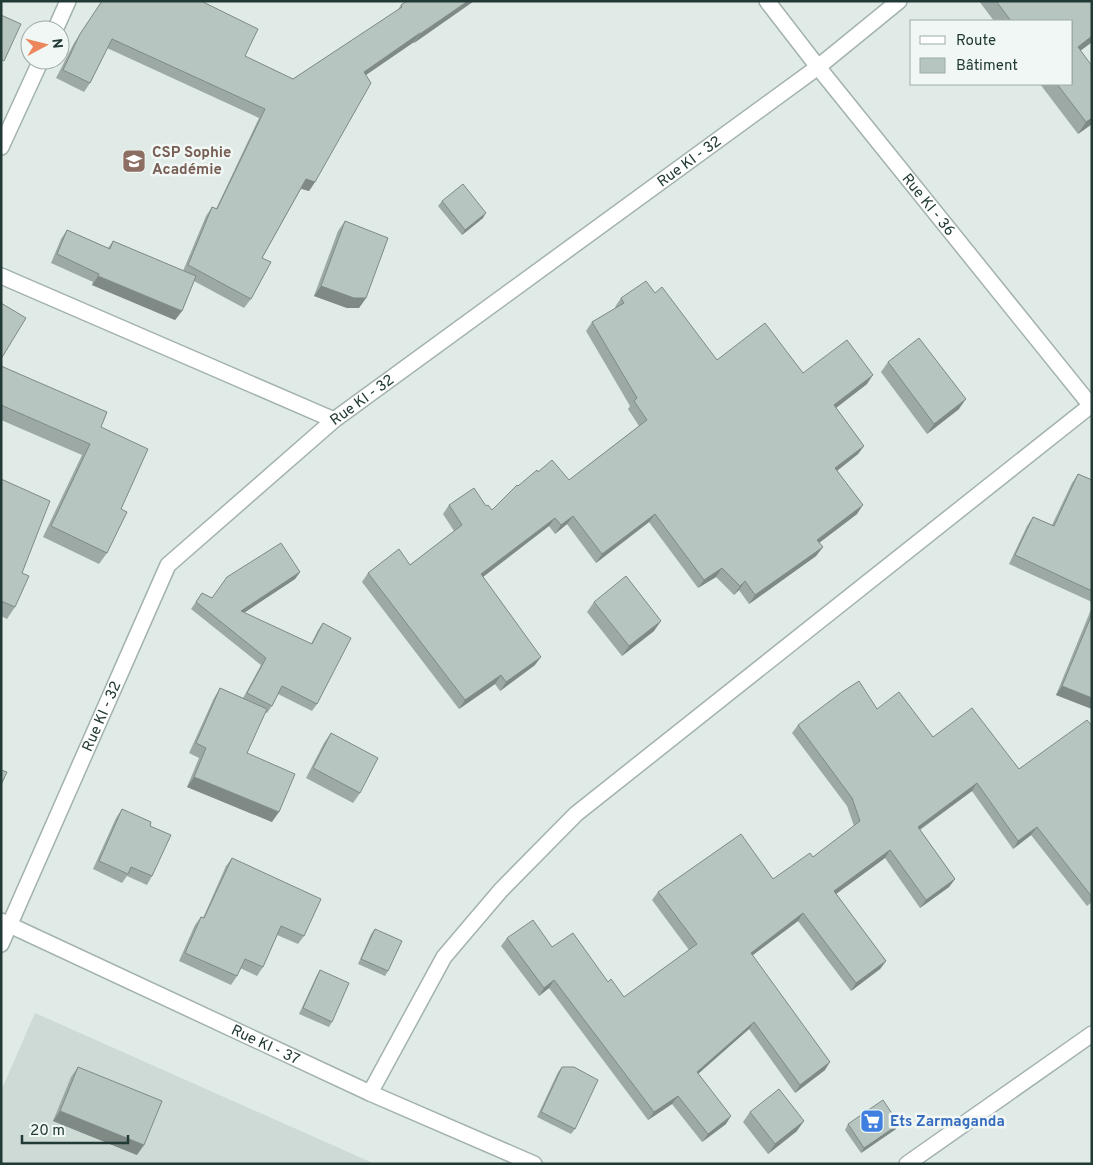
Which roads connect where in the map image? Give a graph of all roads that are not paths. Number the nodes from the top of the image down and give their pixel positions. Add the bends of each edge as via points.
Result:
1 (68, 1) edge
2 (767, 1) edge
3 (899, 1) edge
4 (59, 20) edge
5 (818, 66) junction
6 (36, 70) edge
7 (1, 147) edge
8 (1, 276) edge
9 (1091, 406) edge
10 (334, 420) junction
11 (6, 922) edge
12 (1, 944) edge
13 (1092, 1034) edge
14 (370, 1093) junction
15 (534, 1164) edge
16 (906, 1164) edge

1 - 4 street
2 - 5 street, Rue KI - 36
3 - 5 street, Rue KI - 32
5 - 9 street, Rue KI - 36
5 - 10 street, Rue KI - 32
6 - 7 street
8 - 10 street
9 - 14 street via 576,814 501,890 444,957
10 - 11 street, Rue KI - 32 via 168,565
11 - 12 street, Rue KI - 32
11 - 14 street, Rue KI - 37
13 - 16 street
14 - 15 street, Rue KI - 37

